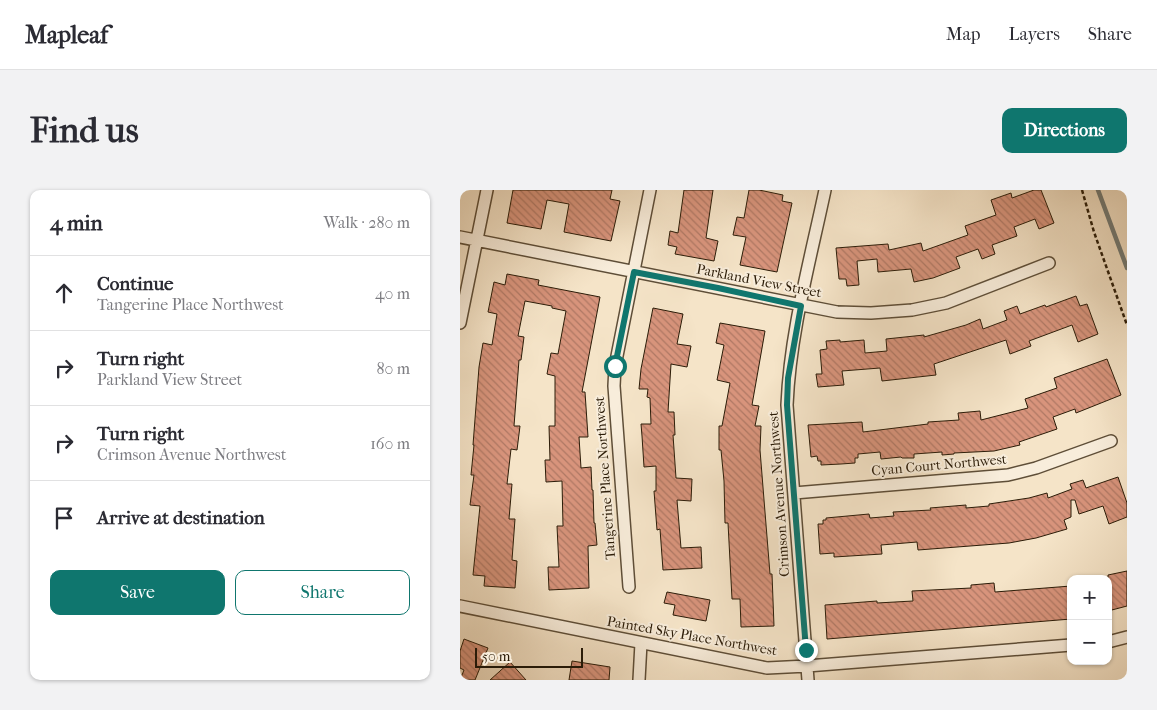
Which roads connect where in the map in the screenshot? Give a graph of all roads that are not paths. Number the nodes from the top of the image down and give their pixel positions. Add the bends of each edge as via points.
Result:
1 (487, 190) edge
2 (650, 190) edge
3 (825, 190) edge
4 (460, 237) edge
5 (477, 240) junction
6 (1049, 263) dead end
7 (634, 272) junction
8 (801, 306) junction
9 (460, 323) edge
10 (1111, 441) dead end
11 (794, 493) junction
12 (628, 587) dead end
13 (460, 606) edge
14 (1127, 637) edge
15 (1112, 641) edge
16 (641, 643) junction
17 (1067, 645) edge
18 (807, 666) junction
19 (639, 680) edge
20 (808, 680) edge

1 - 5 street
2 - 7 street, Tangerine Place Northwest
3 - 8 street, Crimson Avenue Northwest
4 - 5 street, Parkland View Street
5 - 7 street, Parkland View Street
5 - 9 street
6 - 8 street, Parkland View Street via 946,303 912,310 837,312
7 - 8 street, Parkland View Street
7 - 12 street, Tangerine Place Northwest via 614,386
8 - 11 street, Crimson Avenue Northwest via 788,378
10 - 11 street, Cyan Court Northwest via 1008,475
11 - 18 street, Crimson Avenue Northwest
13 - 16 street, Painted Sky Place Northwest
14 - 15 street
16 - 18 street, Painted Sky Place Northwest via 767,668
16 - 19 street
17 - 18 street, Painted Sky Place Northwest
18 - 20 street, Crimson Avenue Northwest

